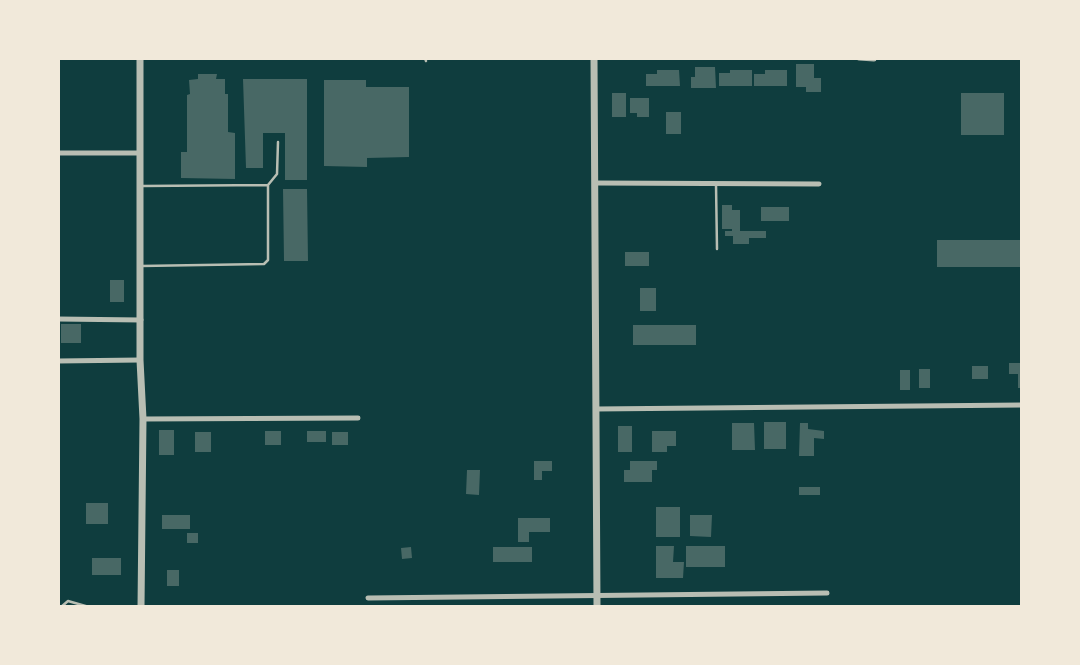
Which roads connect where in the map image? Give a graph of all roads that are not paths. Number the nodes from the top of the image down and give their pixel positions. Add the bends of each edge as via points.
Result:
1 (140, 58) edge
2 (594, 58) edge
3 (859, 58) edge
4 (874, 59) edge
5 (278, 142) dead end
6 (58, 153) edge
7 (141, 153) junction
8 (595, 183) junction
9 (716, 184) junction
10 (819, 184) dead end
11 (141, 186) junction
12 (268, 186) junction
13 (717, 249) dead end
14 (141, 266) junction
15 (58, 319) edge
16 (141, 320) junction
17 (140, 360) junction
18 (58, 361) edge
19 (1022, 405) edge
20 (596, 409) junction
21 (358, 418) dead end
22 (143, 419) junction
23 (827, 593) dead end
24 (597, 596) junction
25 (368, 598) dead end
26 (61, 607) edge
27 (89, 607) edge
28 (141, 607) edge
29 (597, 607) edge

1 - 7 street
2 - 8 street
3 - 4 street
5 - 12 lane via 277,174
6 - 7 street
7 - 11 street
8 - 9 street
8 - 20 street
9 - 10 street
9 - 13 lane
11 - 12 lane
11 - 14 street
12 - 14 lane via 268,260 264,264
14 - 16 street
15 - 16 street
16 - 17 street
17 - 18 street
17 - 22 street
19 - 20 street
20 - 24 street
21 - 22 street
22 - 28 street
23 - 24 street
24 - 25 street
24 - 29 street
26 - 27 lane via 68,601

